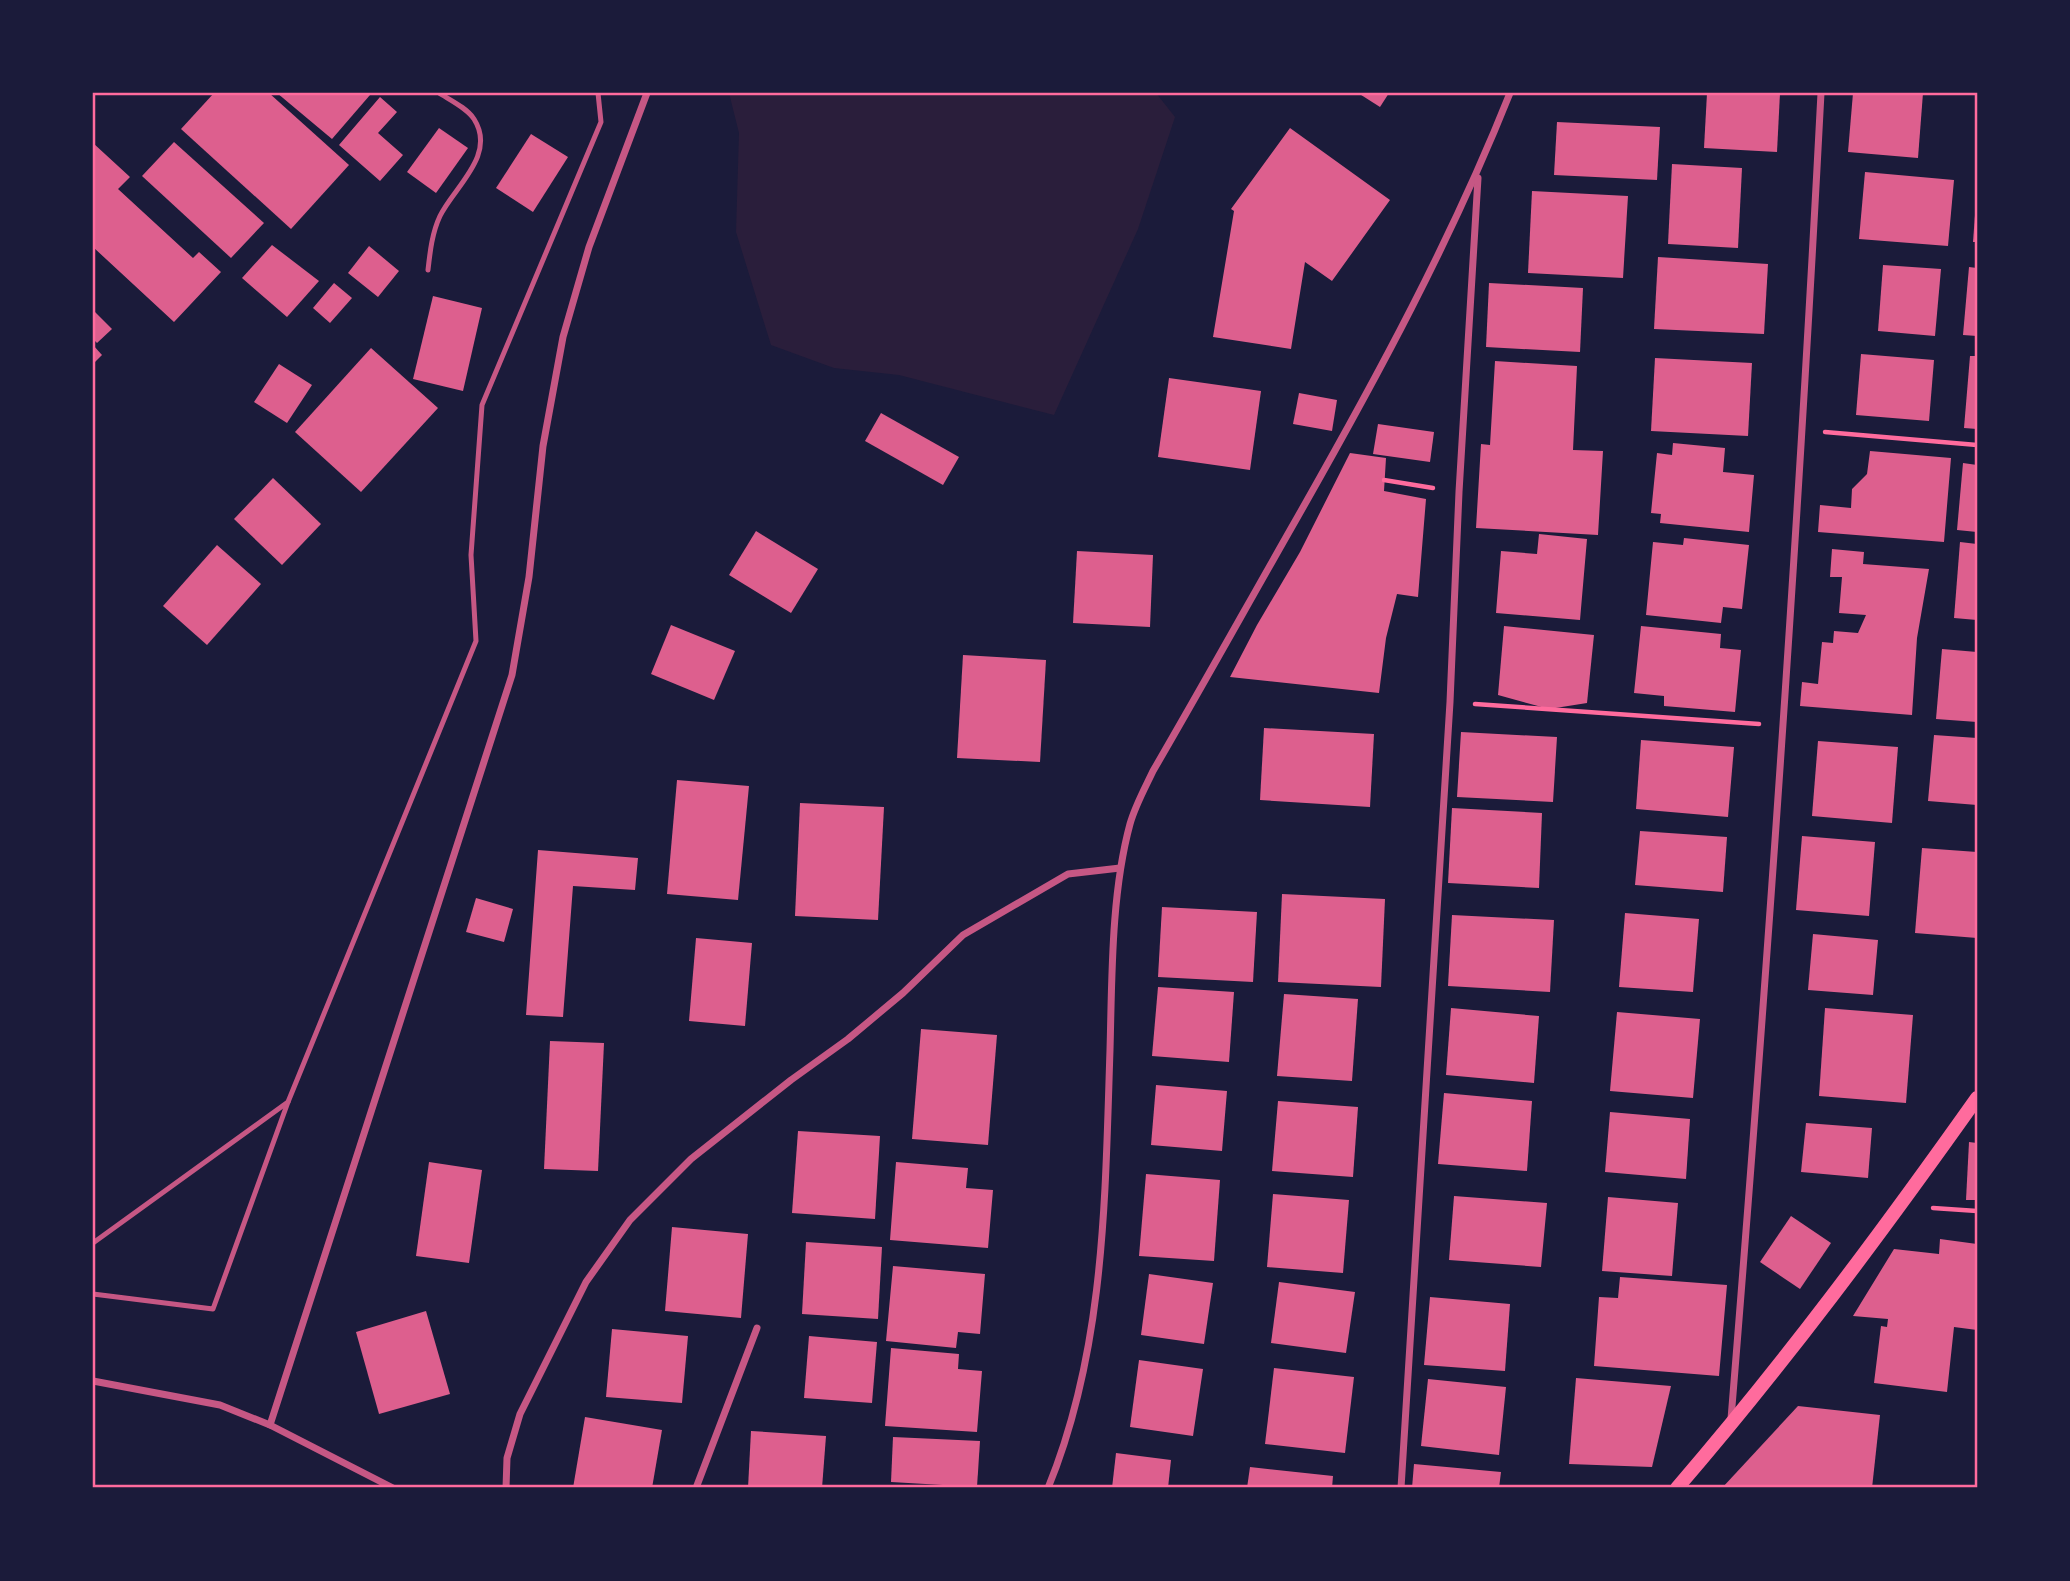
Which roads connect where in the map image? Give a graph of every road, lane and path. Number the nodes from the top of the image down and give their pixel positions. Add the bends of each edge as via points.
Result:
1 (439, 93) edge
2 (598, 93) edge
3 (647, 93) edge
4 (1510, 93) edge
5 (1821, 93) edge
6 (1478, 174) junction
7 (428, 270) dead end
8 (1803, 430) junction
9 (1977, 445) edge
10 (1384, 480) dead end
11 (1458, 492) junction
12 (1450, 702) junction
13 (1783, 725) junction
14 (1120, 868) junction
15 (1977, 1098) edge
16 (288, 1102) junction
17 (1900, 1205) junction
18 (1977, 1211) edge
19 (93, 1243) edge
20 (93, 1294) edge
21 (757, 1328) dead end
22 (93, 1381) edge
23 (270, 1425) junction
24 (1730, 1427) junction
25 (393, 1488) edge
26 (506, 1488) edge
27 (696, 1488) edge
28 (1048, 1488) edge
29 (1401, 1488) edge
30 (1677, 1488) edge

1 - 7 lane via 473,117 480,132 474,167 438,219
2 - 16 lane via 601,122 482,405 471,555 476,641
3 - 23 street via 589,247 563,337 543,446 529,577 512,675
4 - 6 street
5 - 8 street
6 - 11 street
6 - 14 street via 1411,313 1153,771 1131,821
8 - 9 path
8 - 13 street
10 - 11 path
11 - 12 street
12 - 13 path
12 - 29 street
13 - 24 street
14 - 26 street via 1068,874 963,935 848,1039 691,1159 630,1220 586,1282 525,1404 507,1458
14 - 28 street via 1102,1253 1094,1325 1077,1402
15 - 17 main road
16 - 19 lane
16 - 20 lane via 213,1309
17 - 18 path
17 - 24 main road
21 - 27 street
22 - 23 street via 220,1405
23 - 25 street
24 - 30 main road

